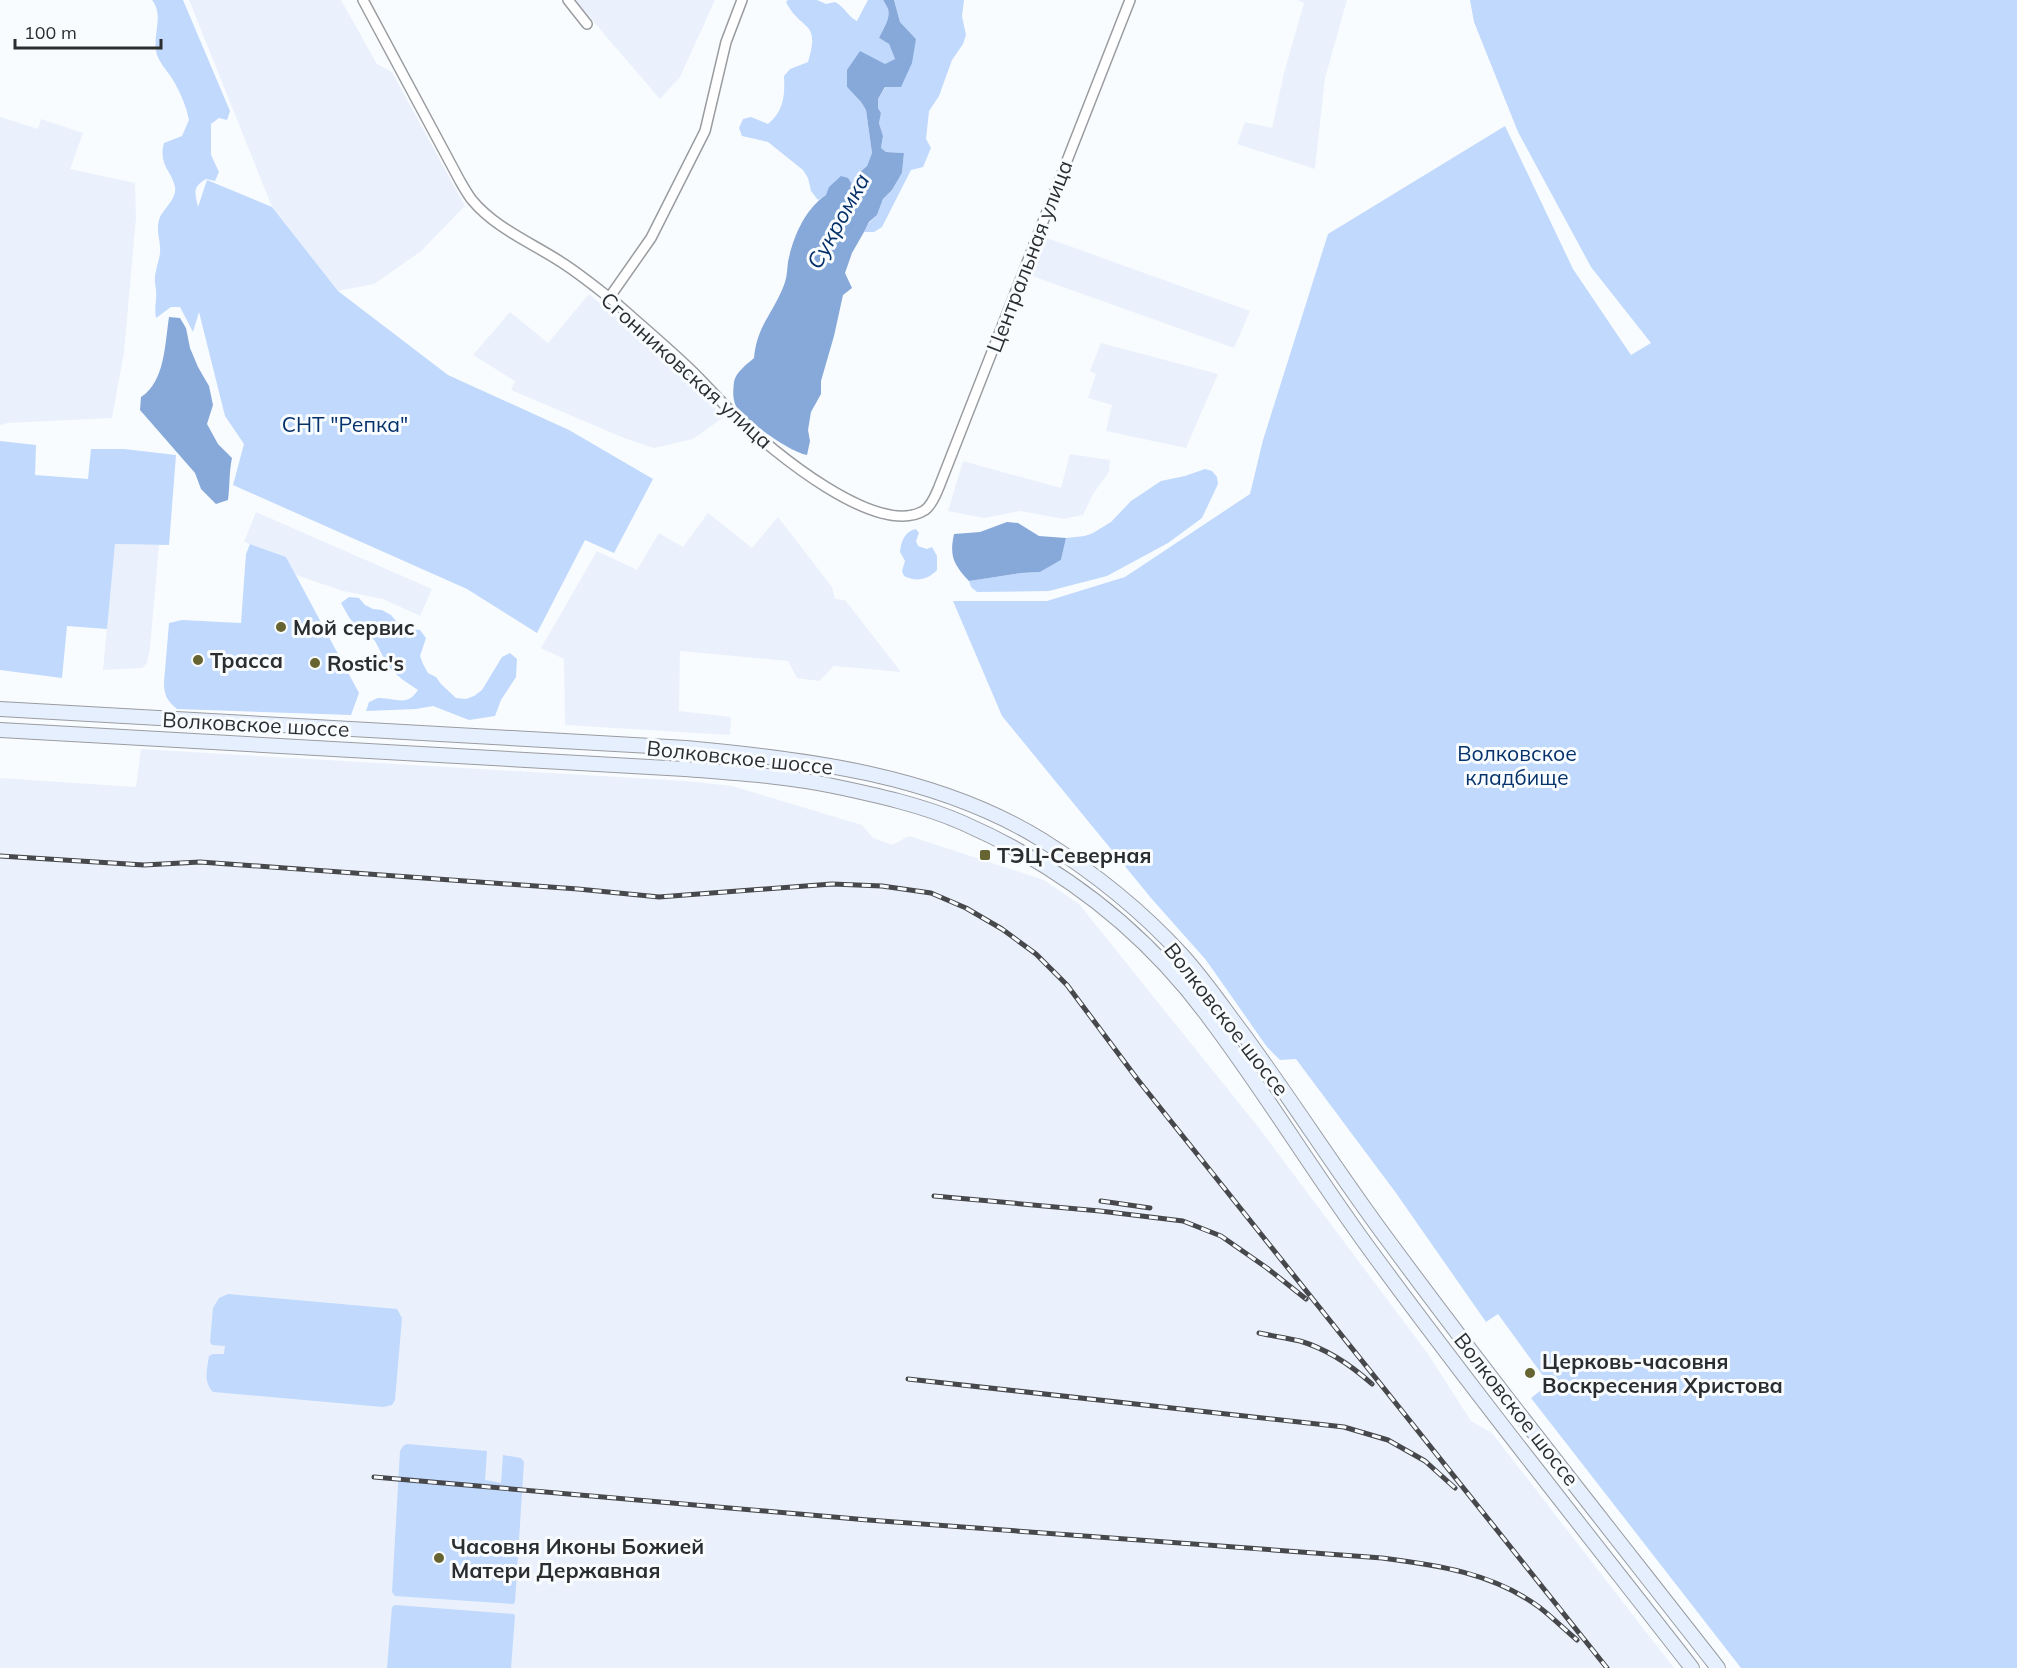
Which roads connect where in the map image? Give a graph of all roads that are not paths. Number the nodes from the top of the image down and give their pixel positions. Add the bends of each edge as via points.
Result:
1 (363, 0) edge
2 (568, 0) edge
3 (742, 0) edge
4 (1130, 0) edge
5 (587, 24) dead end
6 (609, 298) junction
7 (924, 510) joint
8 (0, 709) edge
9 (0, 730) edge
10 (1692, 1668) edge
11 (1718, 1668) edge

1 - 6 street, Сгонниковская улица via 472,200 487,216 564,264
2 - 5 street
3 - 6 street via 726,42 705,131 651,238
4 - 7 street, Центральная улица via 939,487
6 - 7 street, Сгонниковская улица via 678,357 737,418 796,467 871,510 900,515
8 - 11 main road, Волковское шоссе via 765,756 835,766 901,782 971,804 1034,836 1084,868 1134,908 1182,955 1261,1058 1390,1243
9 - 10 main road, Волковское шоссе via 763,776 831,786 931,812 1036,860 1122,922 1210,1017 1374,1256

